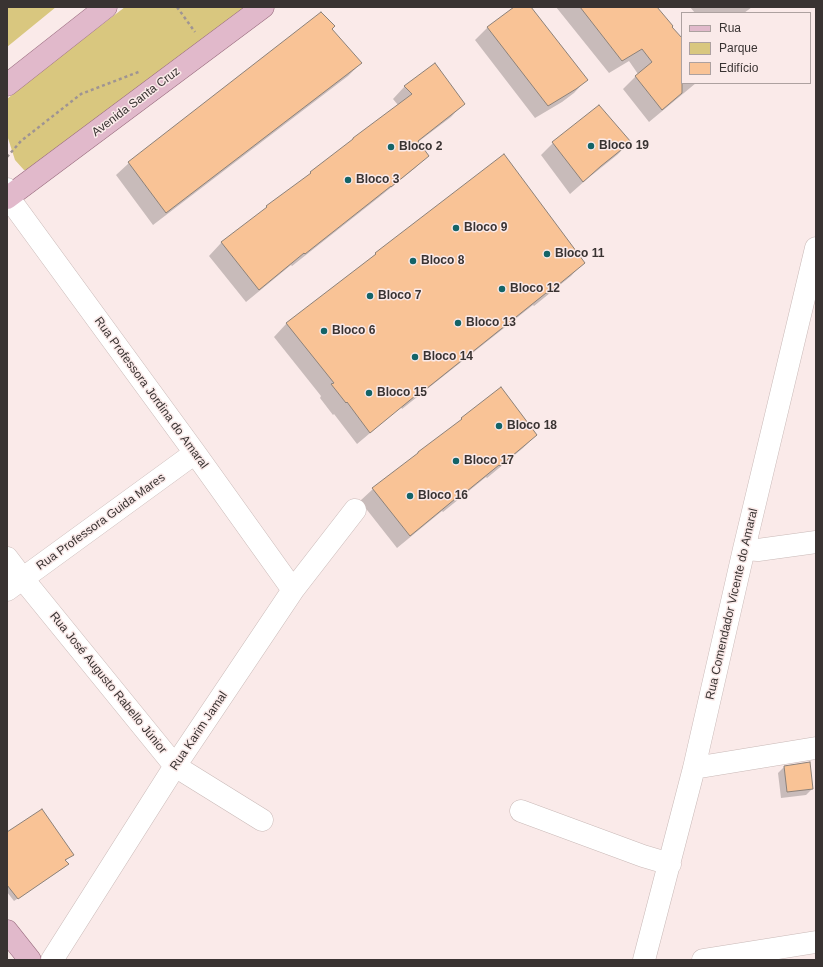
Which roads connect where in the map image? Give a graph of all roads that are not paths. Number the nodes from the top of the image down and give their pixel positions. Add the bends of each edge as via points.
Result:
1 (106, 7) edge
2 (263, 7) edge
3 (7, 85) edge
4 (7, 195) edge
5 (816, 248) edge
6 (809, 315) edge
7 (195, 453) junction
8 (355, 510) dead end
9 (816, 542) edge
10 (744, 549) junction
11 (7, 558) edge
12 (15, 585) edge
13 (293, 590) junction
14 (816, 748) edge
15 (175, 766) junction
16 (694, 768) junction
17 (521, 811) dead end
18 (262, 820) dead end
19 (670, 864) junction
20 (7, 930) edge
21 (816, 942) edge
22 (54, 959) edge
23 (30, 960) edge
24 (644, 960) edge
25 (704, 960) edge

1 - 3 main road
2 - 4 main road, Avenida Santa Cruz
4 - 7 street, Rua Professora Jordina do Amaral
5 - 6 street, Rua Comendador Vicente do Amaral
6 - 10 street, Rua Comendador Vicente do Amaral
7 - 12 street, Rua Professora Guida Mares
7 - 13 street, Rua Professora Jordina do Amaral
8 - 13 street, Rua Karim Jamal
9 - 10 street via 758,550
10 - 16 street, Rua Comendador Vicente do Amaral
11 - 12 street, Rua José Augusto Rabello Júnior
12 - 15 street, Rua José Augusto Rabello Júnior
13 - 15 street, Rua Karim Jamal
14 - 16 street
15 - 18 street, Rua José Augusto Rabello Júnior
15 - 22 street, Rua Karim Jamal
16 - 19 street, Rua Comendador Vicente do Amaral
17 - 19 street
19 - 24 street, Rua Comendador Vicente do Amaral
20 - 23 main road
21 - 25 street

